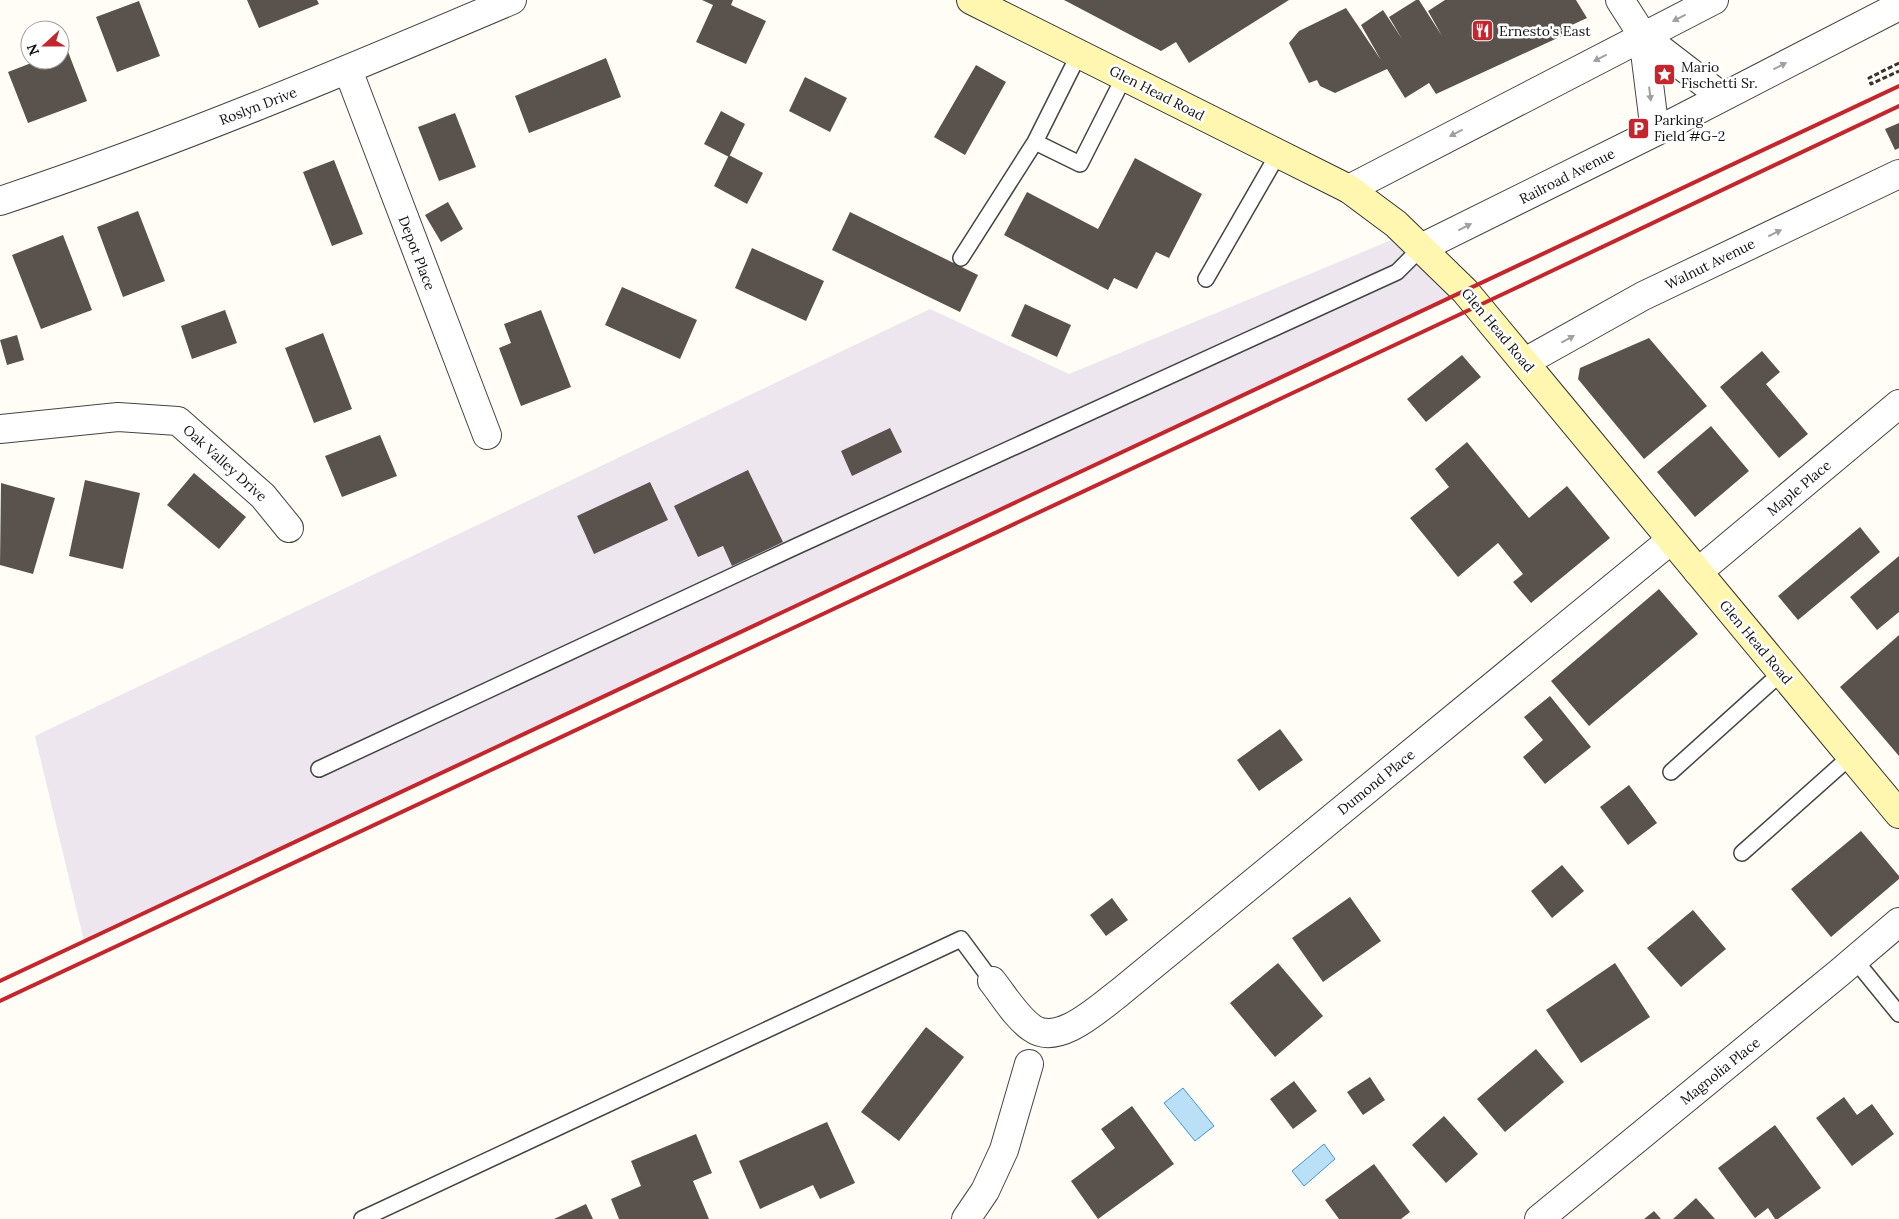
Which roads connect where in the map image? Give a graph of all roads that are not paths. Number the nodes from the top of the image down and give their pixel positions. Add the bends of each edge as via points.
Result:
1 (512, 0) edge
2 (971, 0) edge
3 (1620, 0) edge
4 (1714, 0) edge
5 (1899, 6) edge
6 (1643, 36) junction
7 (1079, 54) junction
8 (348, 70) junction
9 (1124, 77) junction
10 (1721, 96) junction
11 (1655, 132) junction
12 (1035, 142) junction
13 (1278, 154) junction
14 (1899, 174) edge
15 (1349, 189) junction
16 (0, 201) edge
17 (1421, 248) junction
18 (961, 258) dead end
19 (1206, 279) dead end
20 (1525, 362) junction
21 (1899, 404) edge
22 (0, 429) edge
23 (487, 435) dead end
24 (289, 528) dead end
25 (1671, 540) junction
26 (1698, 572) junction
27 (1782, 673) junction
28 (1851, 756) junction
29 (319, 770) dead end
30 (1670, 772) dead end
31 (1899, 814) edge
32 (1742, 853) dead end
33 (1899, 922) edge
34 (1855, 960) junction
35 (992, 981) joint
36 (1899, 1014) edge
37 (1029, 1064) dead end
38 (362, 1219) edge
39 (966, 1219) edge
40 (1539, 1219) edge

1 - 8 street, Roslyn Drive
2 - 7 main road, Glen Head Road
3 - 6 street
4 -> 6 street
10 -> 5 street, Railroad Avenue
6 - 10 street
6 -> 11 street
6 -> 15 street
7 - 9 main road, Glen Head Road
7 - 12 lane
8 - 16 street, Roslyn Drive
8 - 23 street, Depot Place
9 - 12 lane via 1080,164
9 - 13 main road, Glen Head Road
10 - 11 street, Railroad Avenue
17 -> 11 street, Railroad Avenue
12 - 18 lane
13 - 15 main road, Glen Head Road
13 - 19 lane
20 -> 14 street, Walnut Avenue via 1643,296
15 - 17 main road, Glen Head Road via 1396,224
17 - 20 main road, Glen Head Road via 1465,292
17 - 29 lane via 1396,272
20 - 25 main road, Glen Head Road
21 - 26 street, Maple Place
22 - 24 street, Oak Valley Drive via 118,417 178,421 263,496
25 - 26 main road, Glen Head Road
25 - 35 street, Dumond Place via 1079,1023 1053,1032 1034,1030
26 - 27 main road, Glen Head Road
27 - 28 main road, Glen Head Road
27 - 30 lane
28 - 31 main road, Glen Head Road
28 - 32 lane
33 - 34 street, Magnolia Place
34 - 36 lane
34 - 40 street, Magnolia Place
35 - 38 lane via 960,939
37 - 39 street via 1004,1150 985,1191

